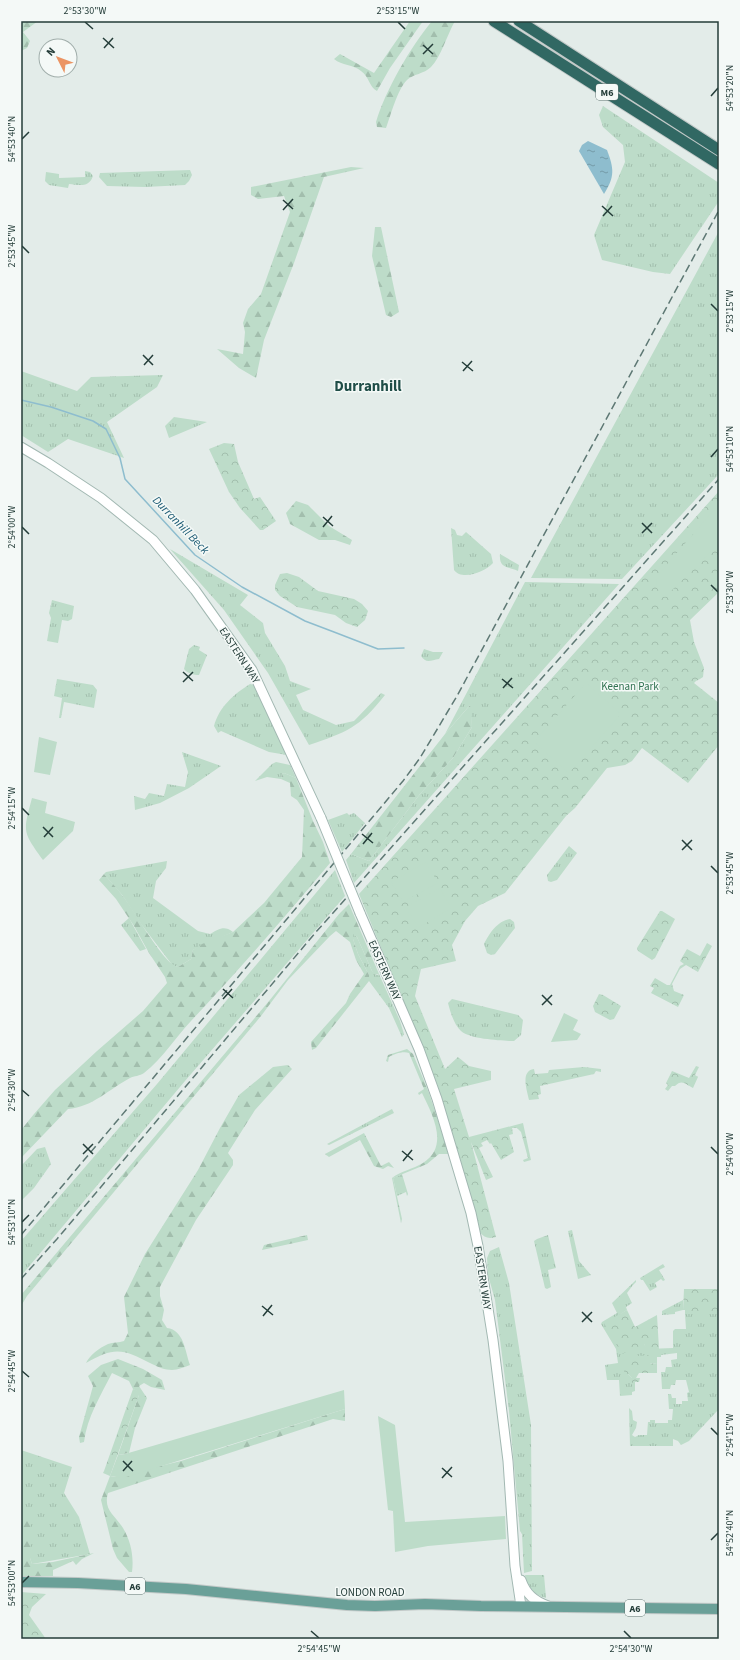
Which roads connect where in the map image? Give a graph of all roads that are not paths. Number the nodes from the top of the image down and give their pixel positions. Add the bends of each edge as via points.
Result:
1 (494, 21) edge
2 (519, 21) edge
3 (719, 150) edge
4 (719, 164) edge
5 (21, 447) edge
6 (515, 1566) junction
7 (21, 1582) edge
8 (521, 1606) junction
9 (552, 1607) junction
10 (719, 1609) edge

1 - 4 highway, M6
2 - 3 highway, M6
5 - 6 street, EASTERN WAY, bridge via 101,498 153,540 195,590 252,670 321,818 438,1099 471,1213 493,1340 508,1461
6 - 8 street, EASTERN WAY
6 - 9 street via 527,1593 540,1603
7 - 8 main road, LONDON ROAD / A6 via 186,1589 348,1605
8 - 9 main road, LONDON ROAD / A6
9 - 10 main road, LONDON ROAD / A6

